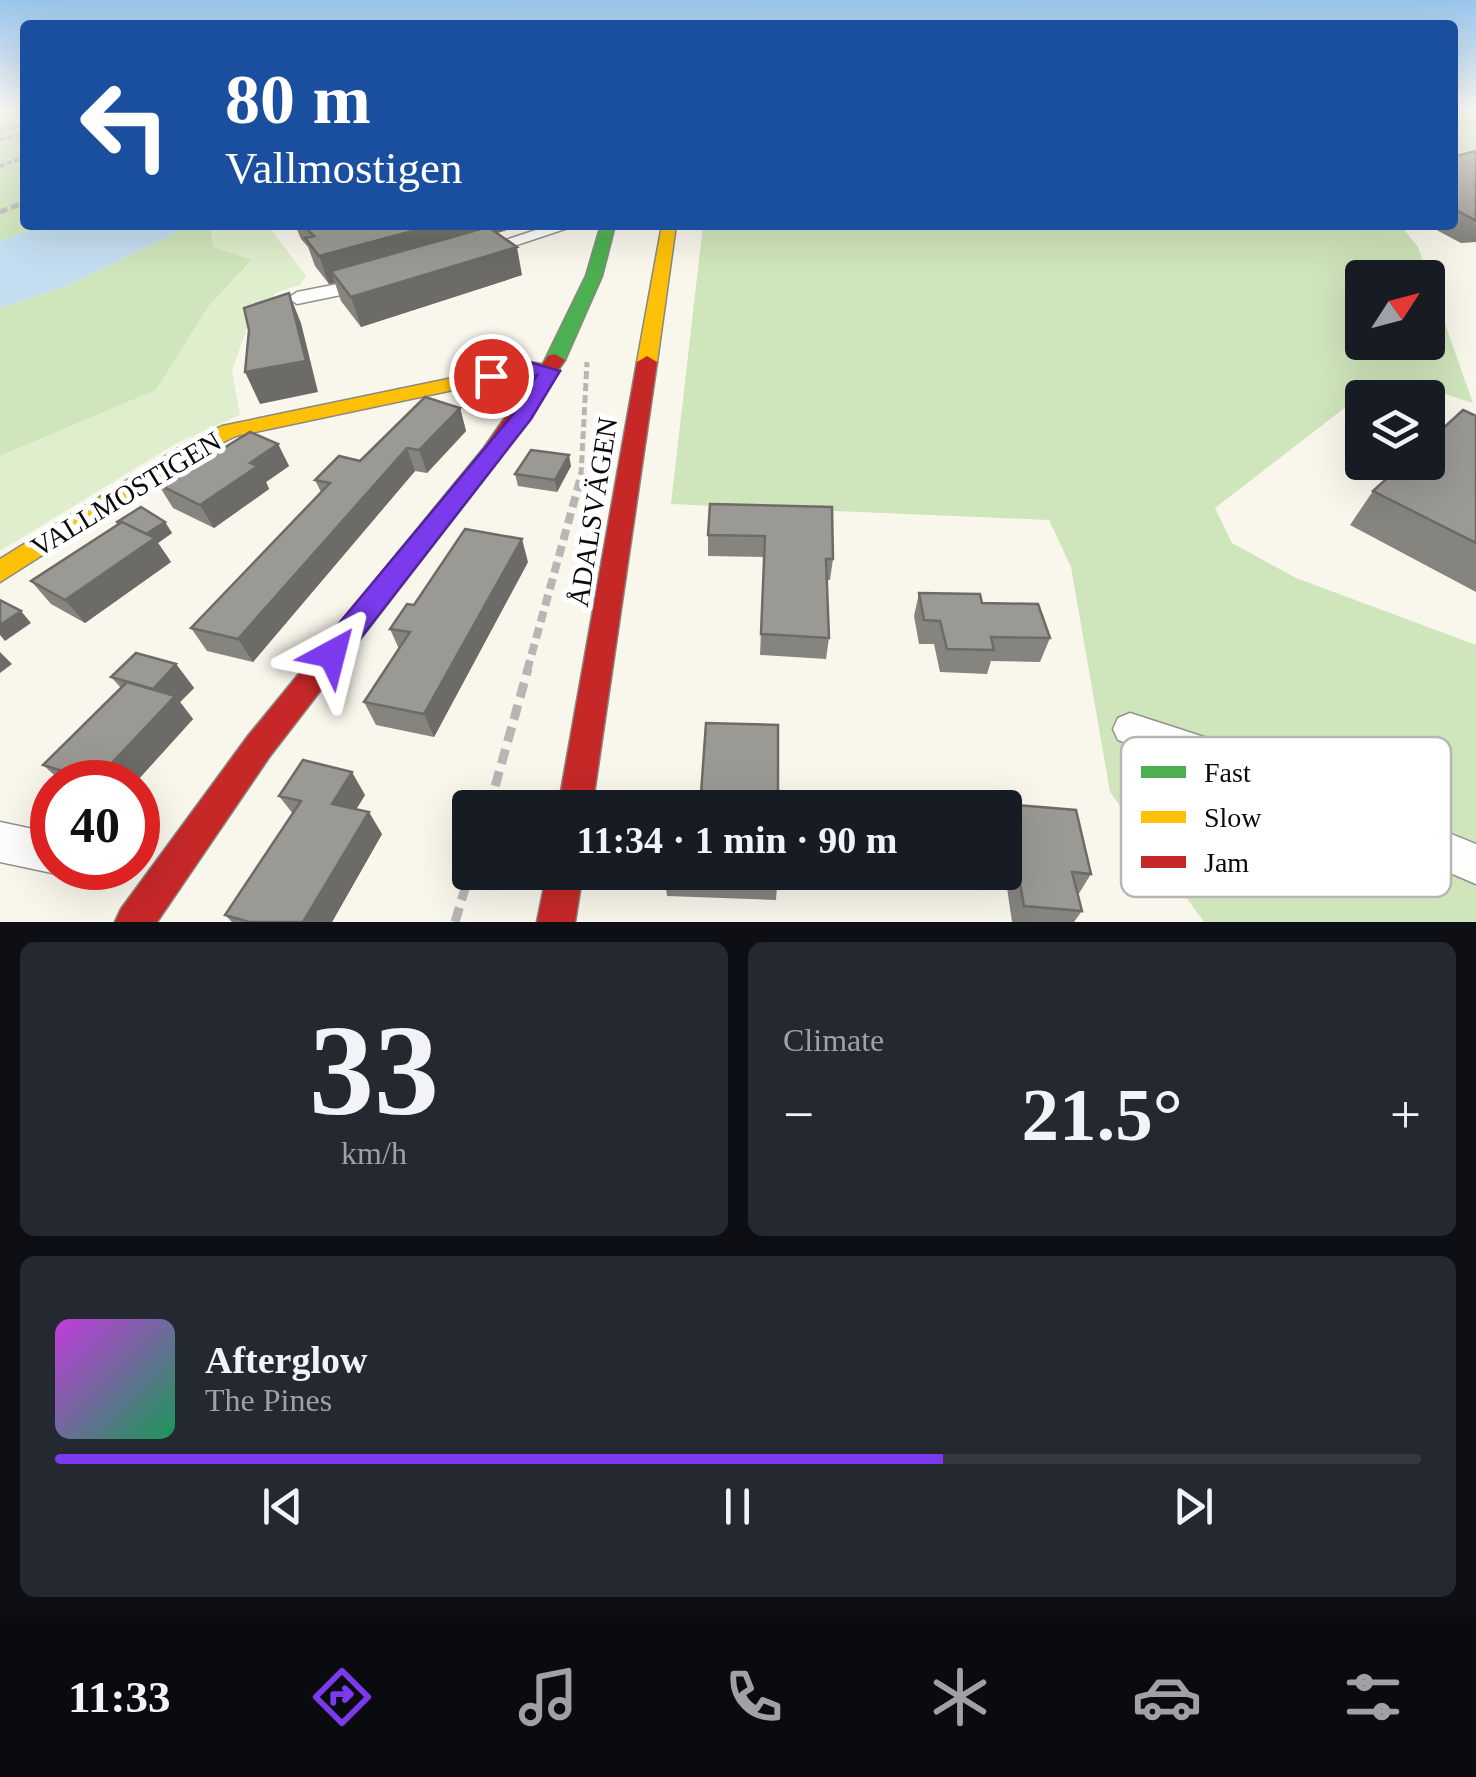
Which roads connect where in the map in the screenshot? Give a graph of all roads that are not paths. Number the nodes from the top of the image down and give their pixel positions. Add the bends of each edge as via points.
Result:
1 (552, 230) edge
2 (607, 230) edge
3 (667, 230) edge
4 (456, 259) edge
5 (388, 278) edge
6 (297, 298) dead end
7 (550, 371) junction
8 (0, 572) edge
9 (1130, 729) dead end
10 (1154, 737) edge
11 (578, 790) edge
12 (0, 842) edge
13 (30, 848) edge
14 (1451, 854) edge
15 (160, 855) edge
16 (1476, 864) edge
17 (142, 890) edge
18 (561, 890) edge
19 (134, 922) edge
20 (556, 922) edge

1 - 4 street
2 - 7 street via 598,269
3 - 11 street, ÅDALSVÄGEN
5 - 6 street
7 - 8 street, VALLMOSTIGEN via 529,368 230,432
7 - 15 street via 524,414 290,707
9 - 10 street
12 - 13 street
14 - 16 street
17 - 19 street
18 - 20 street

